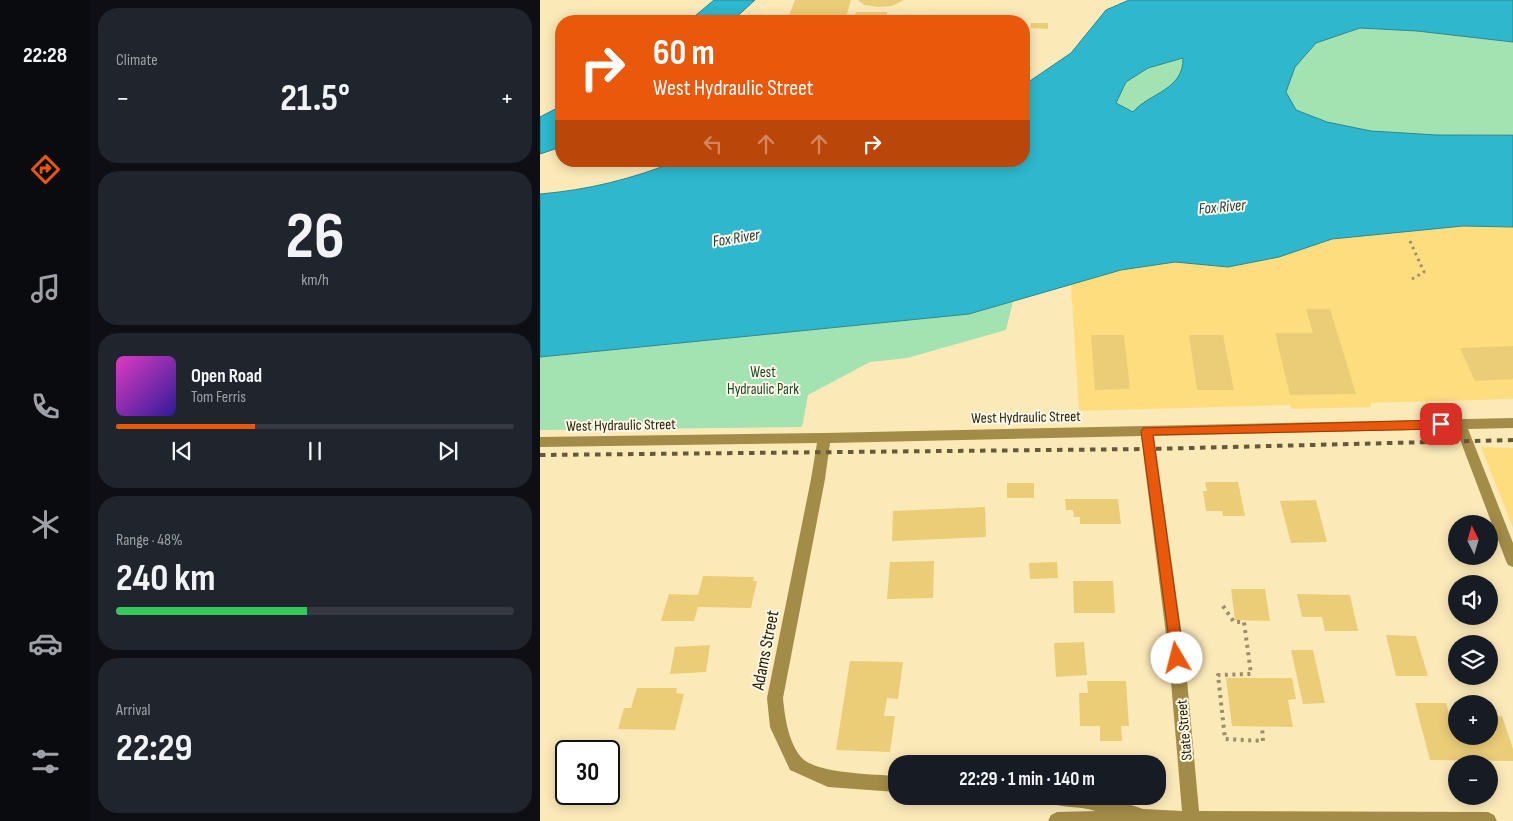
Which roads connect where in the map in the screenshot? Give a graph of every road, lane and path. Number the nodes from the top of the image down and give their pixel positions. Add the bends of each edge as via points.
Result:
1 (1410, 241) dead end
2 (1412, 279) dead end
3 (1513, 423) edge
4 (1460, 424) junction
5 (1147, 431) junction
6 (824, 438) junction
7 (540, 442) edge
8 (1513, 561) edge
9 (1223, 606) dead end
10 (1262, 726) dead end
11 (888, 783) edge
12 (1106, 805) edge
13 (1147, 817) junction
14 (1057, 821) edge
15 (1190, 821) edge
16 (1488, 821) edge

1 - 2 path via 1424,272
3 - 4 street, West Hydraulic Street
4 - 5 street, West Hydraulic Street
4 - 8 street
5 - 6 street, West Hydraulic Street
5 - 15 street, State Street via 1177,658
6 - 7 street, West Hydraulic Street
6 - 11 street, Adams Street via 775,698 778,727 796,764 828,779
9 - 10 path via 1234,622 1244,622 1251,674 1218,675 1225,739 1263,741
12 - 13 street
13 - 14 street
13 - 15 street
15 - 16 street

